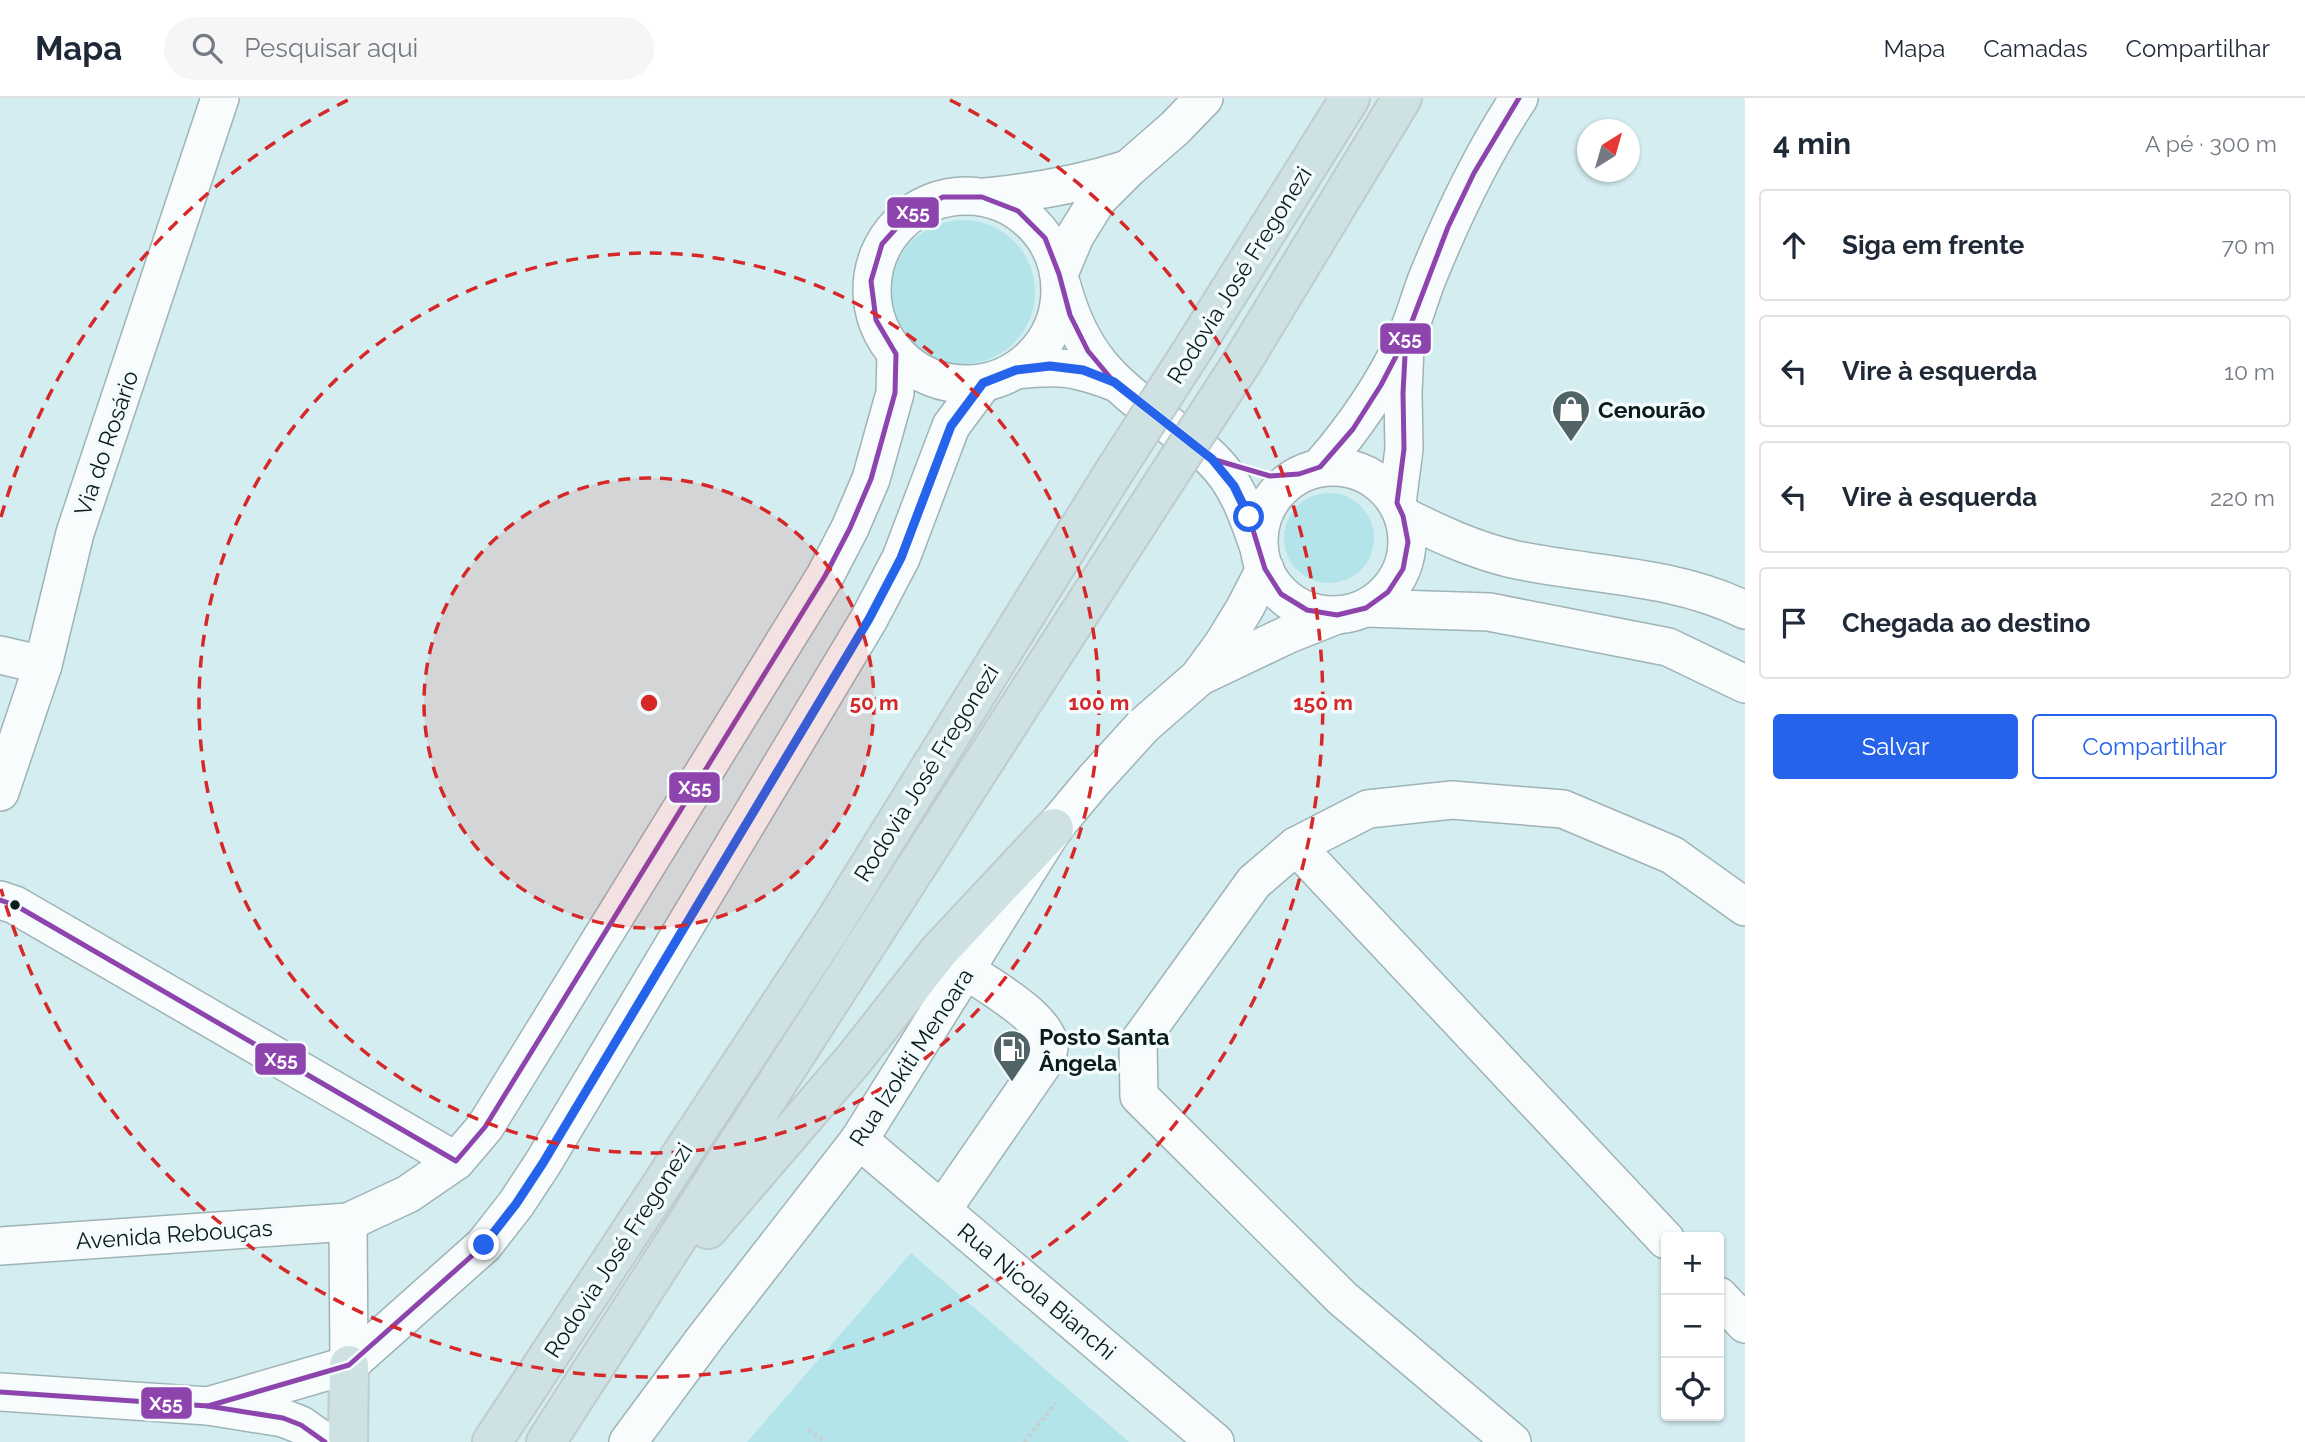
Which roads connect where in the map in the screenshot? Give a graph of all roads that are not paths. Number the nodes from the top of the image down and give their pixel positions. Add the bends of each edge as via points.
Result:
1 (220, 98) edge
2 (1204, 98) edge
3 (1350, 98) edge
4 (1402, 98) edge
5 (1518, 98) edge
6 (1128, 169) junction
7 (982, 197) junction
8 (1060, 278) junction
9 (1406, 337) junction
10 (896, 354) junction
11 (1016, 370) junction
12 (1114, 382) junction
13 (983, 383) junction
14 (1212, 459) junction
15 (1309, 471) junction
16 (1400, 509) junction
17 (1262, 560) junction
18 (1745, 610) edge
19 (1351, 611) junction
20 (0, 655) edge
21 (43, 665) junction
22 (1198, 678) junction
23 (1745, 684) edge
24 (0, 792) edge
25 (1054, 828) junction
26 (1297, 846) junction
27 (0, 900) edge
28 (1745, 908) edge
29 (966, 970) junction
30 (859, 1140) junction
31 (456, 1161) junction
32 (942, 1210) junction
33 (348, 1222) junction
34 (1661, 1235) edge
35 (0, 1247) edge
36 (1724, 1301) edge
37 (1745, 1324) edge
38 (614, 1339) junction
39 (349, 1365) junction
40 (0, 1392) edge
41 (208, 1406) junction
42 (325, 1442) edge
43 (348, 1442) edge
44 (492, 1442) edge
45 (546, 1442) edge
46 (628, 1442) edge
47 (1215, 1442) edge
48 (1512, 1442) edge

1 - 21 street, Via do Rosário via 75,533
2 - 6 street
3 - 44 highway, Rodovia José Fregonezi, bridge via 834,923
4 - 38 highway, Rodovia José Fregonezi, bridge via 1242,362
5 - 9 street via 1448,226
6 - 7 street via 1081,184
6 - 8 street via 1098,199 1075,236
7 - 8 street via 1018,211 1045,238
7 - 10 street via 943,197 908,215 882,244 871,281 876,320
8 - 11 street via 1057,316 1042,347
8 - 12 street via 1070,315 1088,351
9 - 15 street via 1353,429
9 - 16 street
10 - 13 street via 921,373 951,384
10 - 31 street via 895,393 871,479 825,576 485,1128
11 - 12 street via 1050,366 1083,370
11 - 13 street
12 - 14 street
13 - 39 street via 951,426 901,558 869,619 543,1163 484,1245
14 - 15 street via 1270,476
14 - 17 street via 1234,486
15 - 16 street via 1350,468 1377,481
15 - 17 street via 1276,494 1261,521
16 - 18 street via 1469,548 1644,578 1722,598
16 - 19 street via 1408,542 1403,569 1388,592
17 - 19 street via 1281,594 1307,610
17 - 22 street, Rua Izokiti Menoara via 1245,608
19 - 22 street, Rua Izokiti Menoara via 1266,644
19 - 23 street via 1489,612 1668,647
20 - 21 street
21 - 24 street, Via do Rosário
22 - 25 street, Rua Izokiti Menoara via 1143,726
25 - 29 street, Rua Izokiti Menoara
25 - 38 highway via 939,951 855,1058
26 - 28 street via 1367,810 1452,800 1563,809 1672,855
26 - 34 street
26 - 48 street via 1254,882 1138,1043 1139,1096 1342,1298
27 - 31 street
29 - 30 street, Rua Izokiti Menoara
29 - 32 street via 1032,1018 1050,1045 1047,1058
30 - 32 street, Rua Nicola Bianchi
30 - 46 street, Rua Izokiti Menoara
31 - 33 street via 408,1194
32 - 47 street, Rua Nicola Bianchi
33 - 35 street, Avenida Rebouças
33 - 39 street
36 - 37 street
38 - 45 highway, Rodovia José Fregonezi
39 - 41 street
39 - 43 highway
40 - 41 street
41 - 42 street via 283,1418

